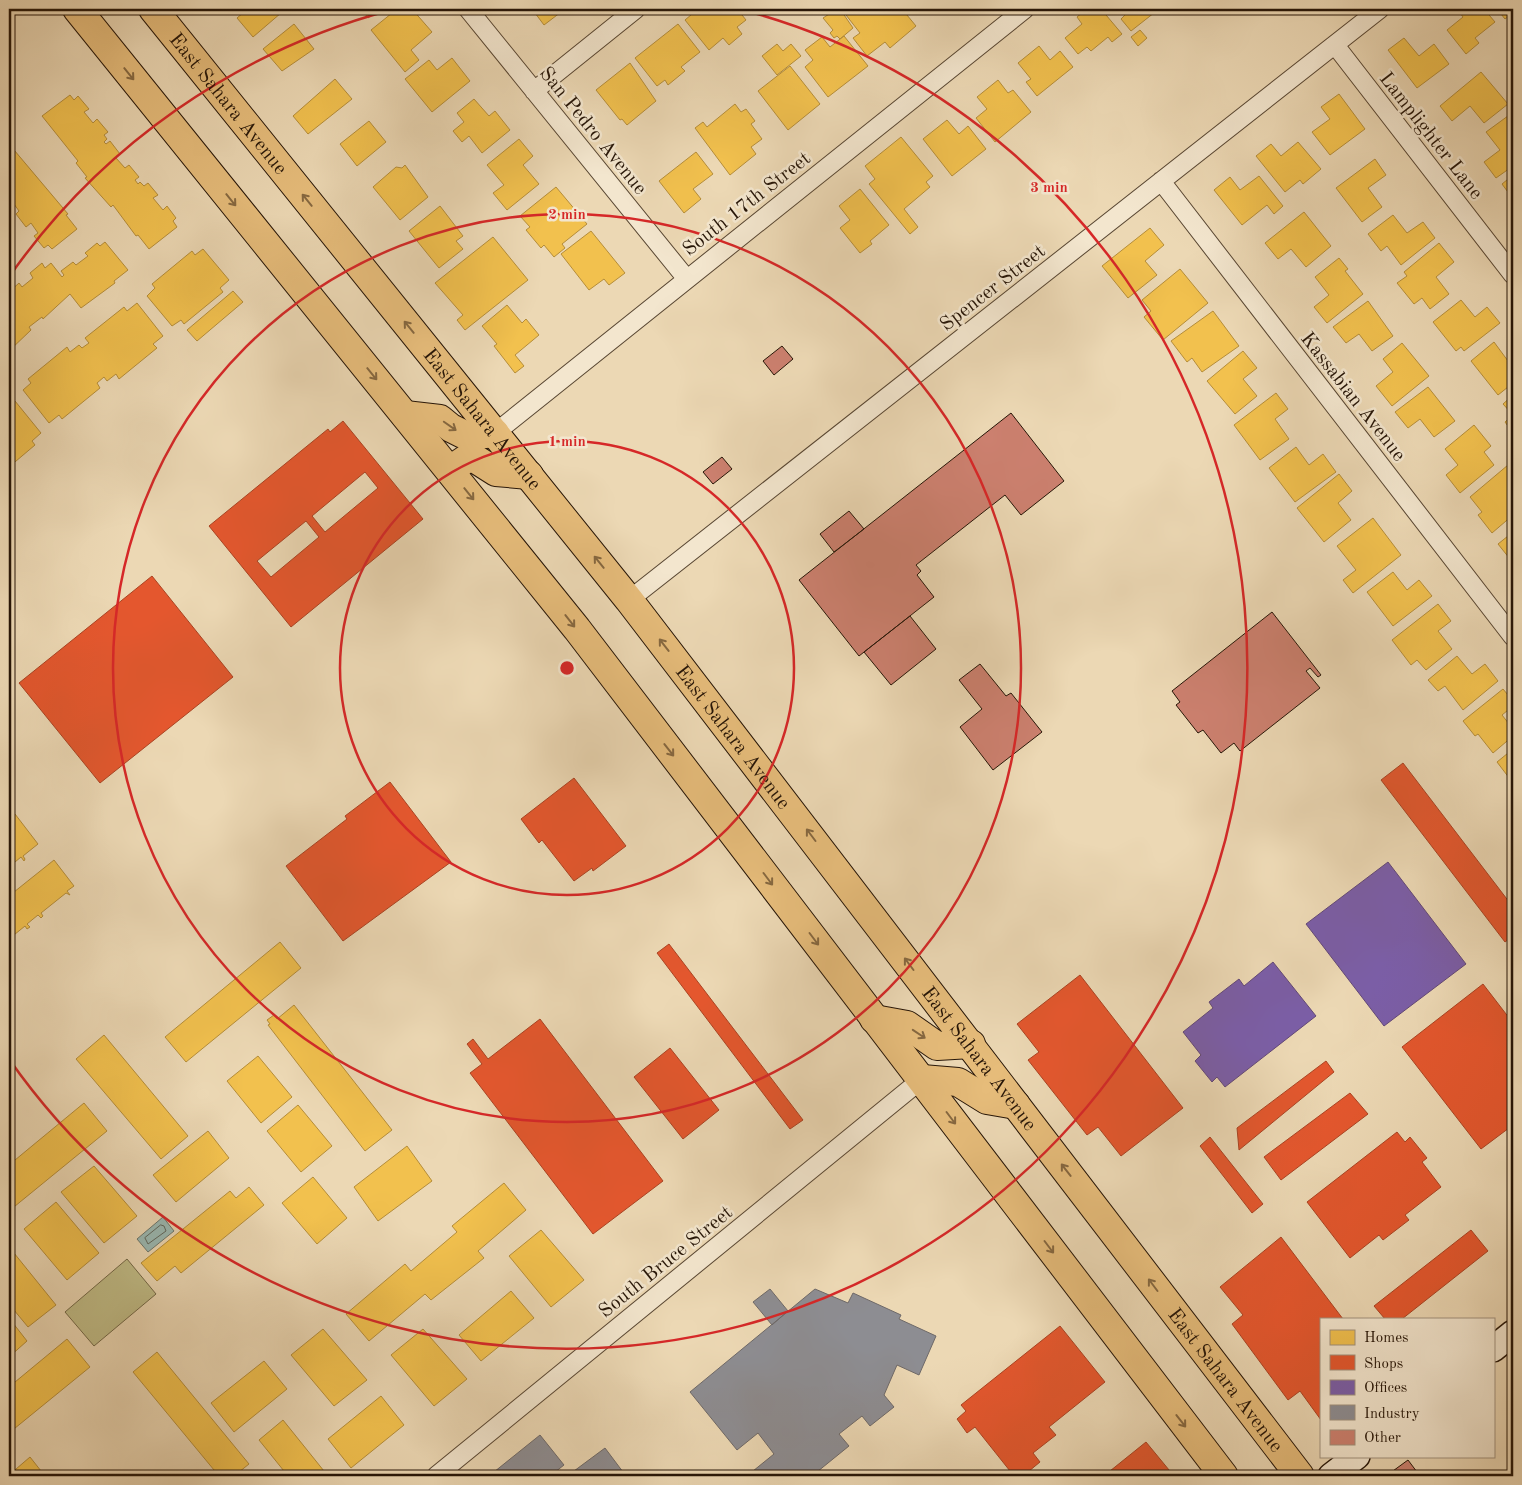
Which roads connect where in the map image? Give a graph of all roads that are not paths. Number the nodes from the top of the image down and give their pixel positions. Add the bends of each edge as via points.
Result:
1 (77, 9) edge
2 (153, 9) edge
3 (468, 9) edge
4 (636, 9) edge
5 (1025, 9) edge
6 (1380, 9) edge
7 (1335, 45) junction
8 (534, 91) junction
9 (1161, 181) junction
10 (1513, 275) edge
11 (686, 278) junction
12 (405, 415) junction
13 (495, 433) junction
14 (450, 470) junction
15 (530, 475) junction
16 (629, 600) junction
17 (1513, 637) edge
18 (874, 1018) junction
19 (971, 1044) junction
20 (922, 1079) junction
21 (1016, 1105) junction
22 (1513, 1333) edge
23 (1494, 1348) edge
24 (1354, 1458) edge
25 (436, 1476) edge
26 (1224, 1476) edge
27 (1300, 1476) edge
28 (1331, 1476) edge

1 -> 12 main road
13 -> 2 main road, East Sahara Avenue
3 - 8 street, San Pedro Avenue
4 - 8 street
5 - 11 street, South 17th Street
6 - 7 street, Spencer Street
7 - 9 street, Spencer Street
7 - 10 street, Lamplighter Lane
8 - 11 street, San Pedro Avenue
9 - 16 street, Spencer Street
9 - 17 street, Kassabian Avenue
11 - 13 street, South 17th Street
12 -> 13 main road via 440,418 463,434
12 - 14 main road
13 - 15 main road, East Sahara Avenue
14 - 15 main road via 466,459 474,458 496,472
14 -> 18 main road via 577,629
16 -> 15 main road, East Sahara Avenue
19 -> 16 main road, East Sahara Avenue
18 -> 19 main road via 907,1025 937,1046
18 - 20 main road
19 - 21 main road, East Sahara Avenue
20 - 21 main road via 958,1082 987,1100
20 - 25 street, South Bruce Street
20 -> 26 main road
27 -> 21 main road, East Sahara Avenue
22 - 23 street
24 - 28 street

